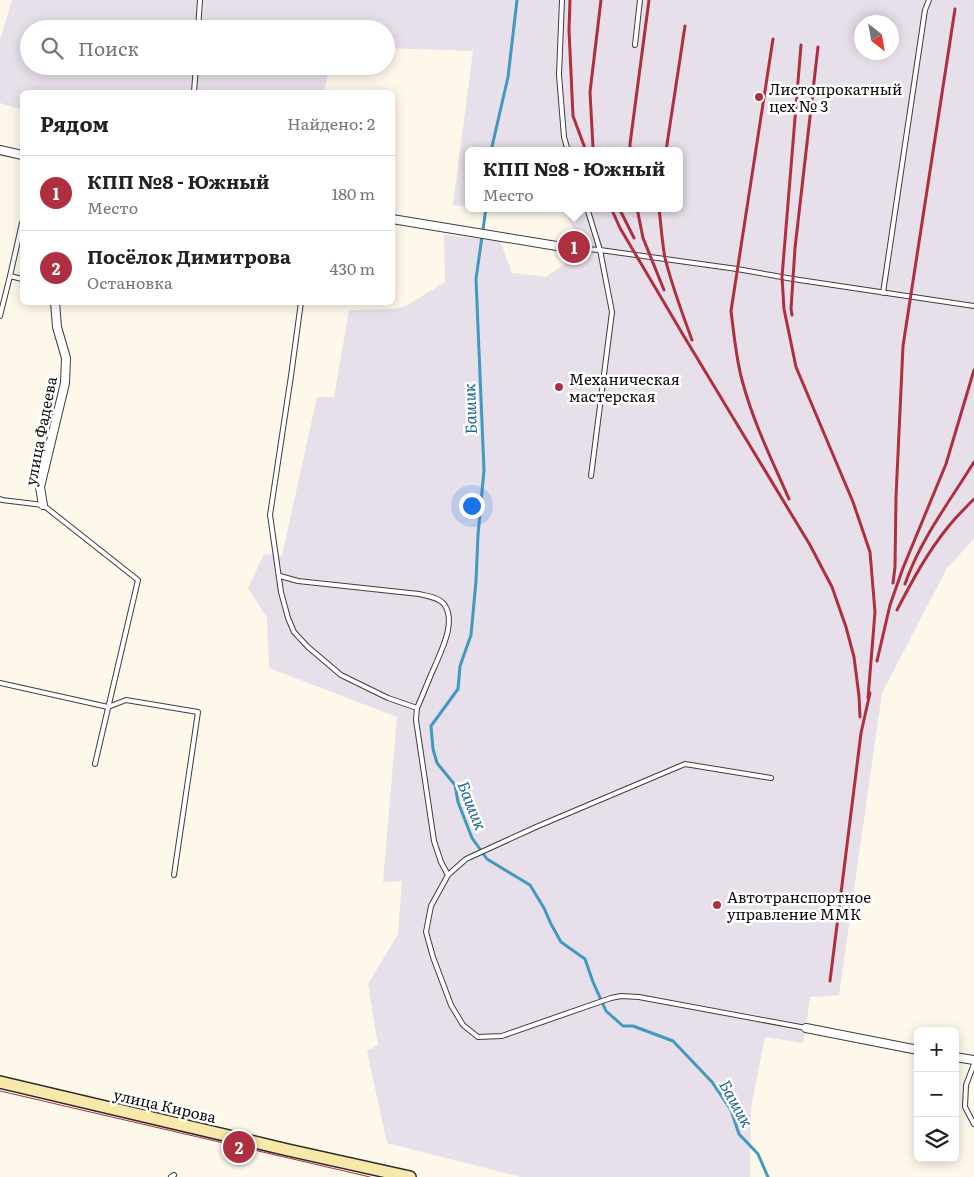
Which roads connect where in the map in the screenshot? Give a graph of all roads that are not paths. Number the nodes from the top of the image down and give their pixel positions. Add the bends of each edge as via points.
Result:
1 (200, 0) edge
2 (562, 0) edge
3 (640, 0) edge
4 (929, 0) edge
5 (199, 20) edge
6 (635, 45) dead end
7 (195, 75) edge
8 (194, 90) edge
9 (567, 147) edge
10 (0, 150) edge
11 (20, 155) edge
12 (588, 212) edge
13 (395, 219) edge
14 (20, 232) edge
15 (569, 248) joint
16 (600, 250) junction
17 (10, 276) junction
18 (20, 278) edge
19 (883, 293) junction
20 (55, 305) edge
21 (301, 305) edge
22 (974, 306) edge
23 (0, 316) edge
24 (591, 476) dead end
25 (0, 499) edge
26 (43, 505) junction
27 (280, 576) junction
28 (0, 683) edge
29 (108, 708) junction
30 (417, 708) junction
31 (95, 764) dead end
32 (771, 778) dead end
33 (174, 875) dead end
34 (448, 875) junction
35 (806, 1028) joint
36 (914, 1049) edge
37 (959, 1057) edge
38 (974, 1060) edge
39 (974, 1064) edge
40 (0, 1082) edge
41 (974, 1124) edge
42 (410, 1177) edge

1 - 5 lane
2 - 9 lane via 559,75
3 - 6 lane
4 - 19 lane
7 - 8 lane
10 - 11 street
12 - 16 lane
13 - 15 street
14 - 17 lane
15 - 16 lane
16 - 19 lane
16 - 24 lane via 612,312
17 - 18 lane
17 - 23 lane
19 - 22 lane
20 - 26 street, улица Фадеева via 57,327 66,358 65,383 40,487
21 - 27 lane via 270,515
25 - 26 lane
26 - 29 lane via 138,580
27 - 30 lane via 288,618 294,632 308,647 341,674 388,698
27 - 30 lane via 298,581 419,594 443,603 448,614 445,642
28 - 29 lane
29 - 31 lane
29 - 33 lane via 126,700 198,712
30 - 34 lane via 416,720 434,841
32 - 34 lane via 685,764 489,848 466,860
34 - 35 lane via 431,906 426,932 451,1005 463,1025 478,1037 502,1036 621,996
35 - 36 street
37 - 38 street
39 - 41 lane via 966,1085 965,1107
40 - 42 main road, улица Кирова

